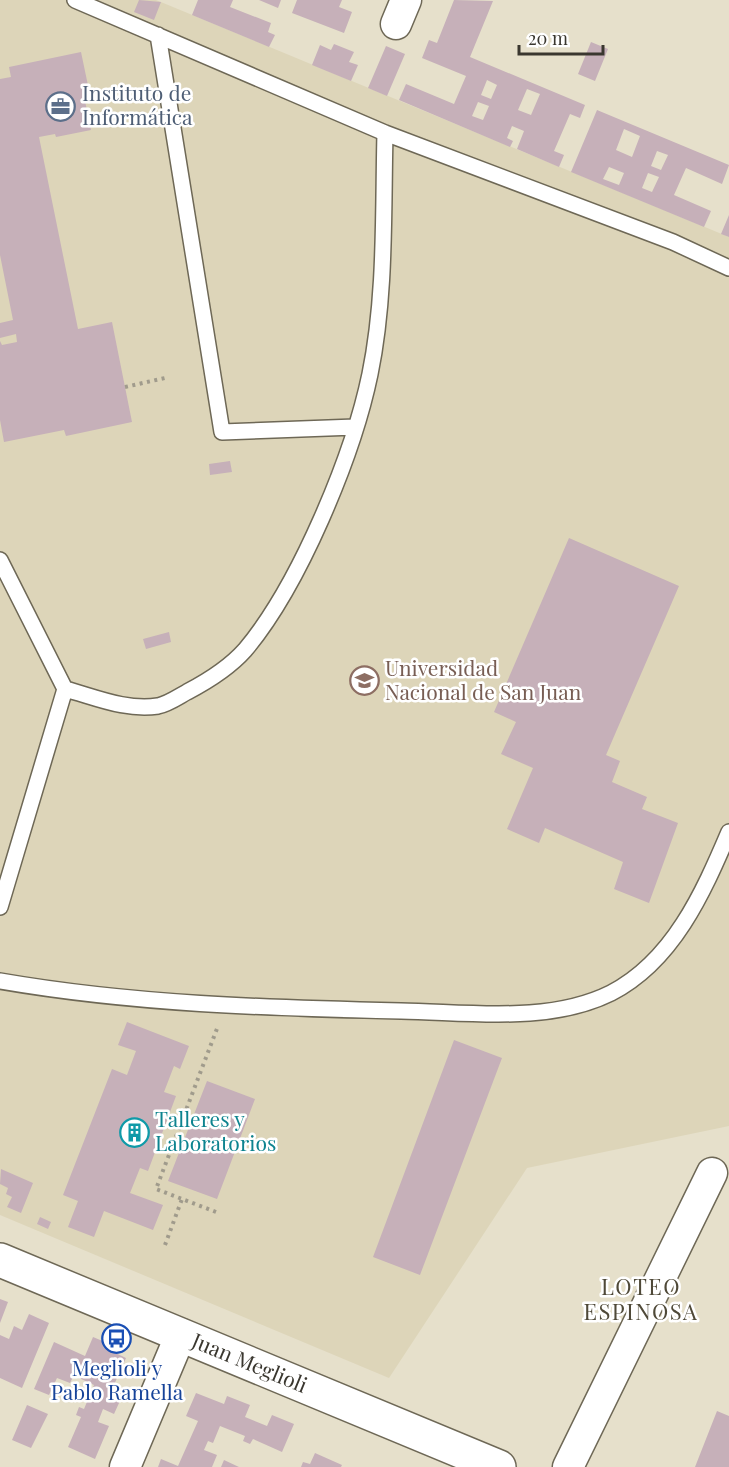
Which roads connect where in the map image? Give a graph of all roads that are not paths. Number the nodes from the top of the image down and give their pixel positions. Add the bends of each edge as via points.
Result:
1 (75, 0) edge
2 (158, 35) junction
3 (385, 134) junction
4 (729, 268) edge
5 (355, 427) junction
6 (0, 560) edge
7 (65, 689) junction
8 (729, 832) edge
9 (0, 906) edge
10 (0, 981) edge
11 (712, 1173) dead end
12 (0, 1260) edge
13 (181, 1334) junction
14 (125, 1467) edge
15 (499, 1467) edge
16 (568, 1467) edge

1 - 2 lane
2 - 3 lane
2 - 5 lane via 222,432
3 - 4 lane via 673,242
3 - 5 lane via 380,303 370,374
5 - 7 lane via 309,545 268,621 243,652 212,680 160,705 129,707
6 - 7 lane
7 - 9 lane
8 - 10 lane via 689,917 653,963 612,992 579,1006 515,1013 226,1006 51,990
11 - 16 street
12 - 13 main road, Juan Meglioli
13 - 14 street
13 - 15 main road, Juan Meglioli

